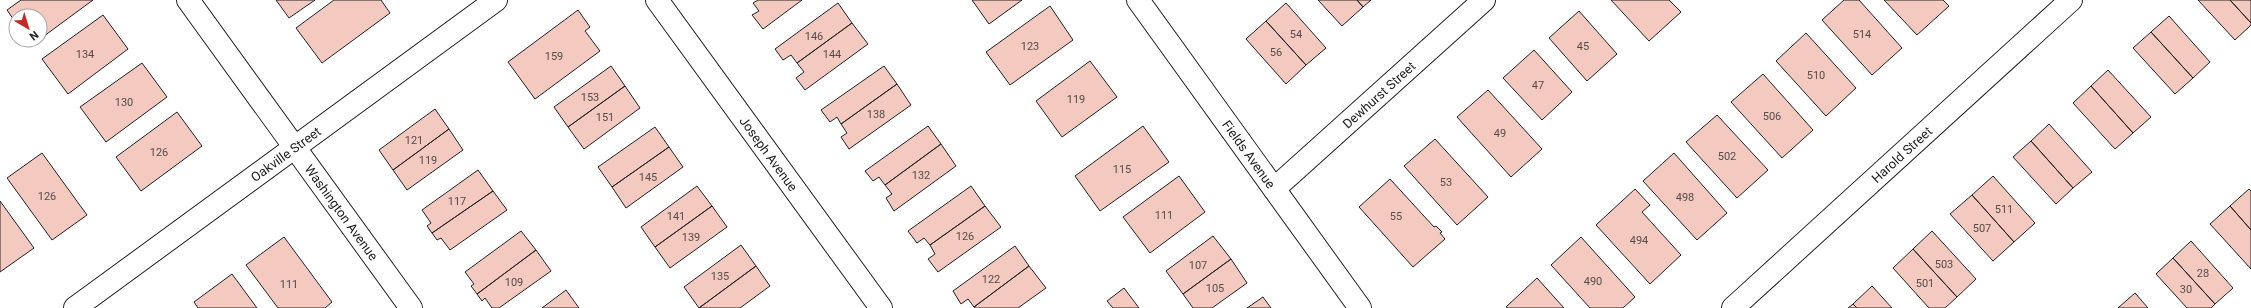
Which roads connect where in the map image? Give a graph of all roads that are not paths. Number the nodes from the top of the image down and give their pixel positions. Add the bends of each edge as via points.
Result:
1 (188, 0) edge
2 (496, 0) edge
3 (657, 0) edge
4 (1138, 0) edge
5 (1484, 0) edge
6 (2071, 0) edge
7 (294, 148) junction
8 (1274, 189) junction
9 (75, 308) edge
10 (411, 308) edge
11 (881, 308) edge
12 (1360, 308) edge
13 (1733, 308) edge

1 - 7 street, Washington Avenue
2 - 7 street, Oakville Street
3 - 11 street, Joseph Avenue
4 - 8 street, Fields Avenue
5 - 8 street, Dewhurst Street
6 - 13 street, Harold Street
7 - 9 street, Oakville Street
7 - 10 street, Washington Avenue
8 - 12 street, Fields Avenue

